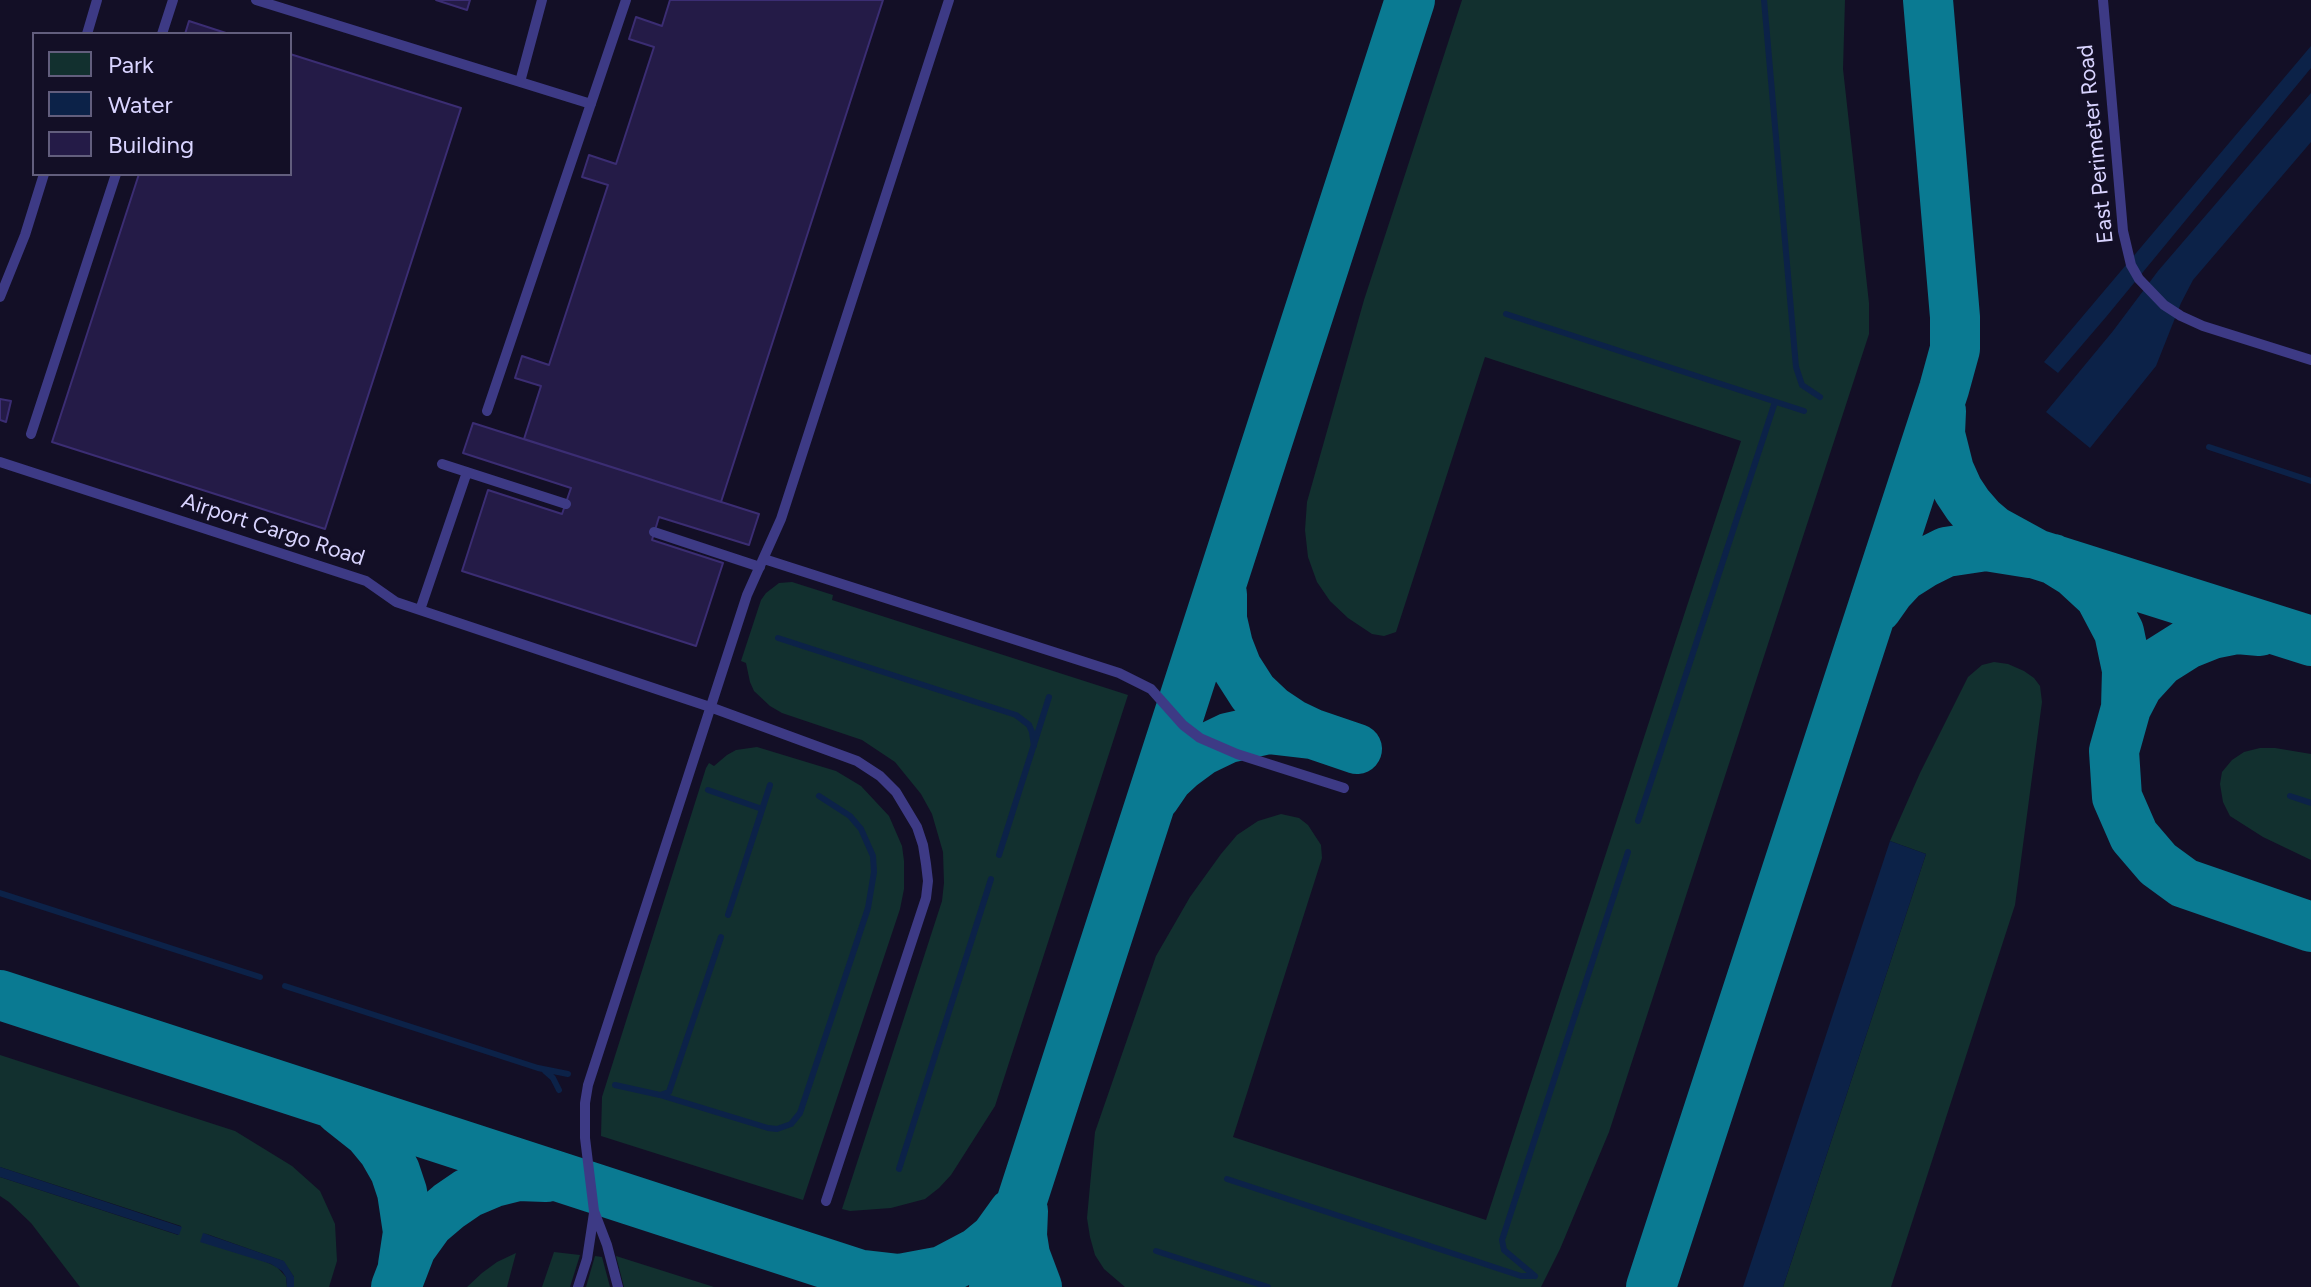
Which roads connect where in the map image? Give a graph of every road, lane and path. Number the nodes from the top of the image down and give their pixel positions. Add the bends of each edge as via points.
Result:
1 (97, 0) edge
2 (173, 0) edge
3 (256, 0) edge
4 (542, 0) edge
5 (626, 0) edge
6 (949, 0) edge
7 (2103, 0) edge
8 (88, 32) edge
9 (163, 32) edge
10 (520, 82) junction
11 (591, 104) junction
12 (43, 176) edge
13 (115, 176) edge
14 (0, 297) edge
15 (2311, 360) edge
16 (487, 411) dead end
17 (31, 434) dead end
18 (0, 462) edge
19 (442, 464) dead end
20 (467, 472) junction
21 (566, 504) dead end
22 (654, 532) dead end
23 (762, 563) junction
24 (420, 610) junction
25 (710, 707) junction
26 (1344, 788) dead end
27 (826, 1201) dead end
28 (594, 1211) junction
29 (578, 1287) edge
30 (618, 1287) edge

1 - 8 lane
2 - 9 lane
3 - 10 lane
4 - 10 lane
5 - 11 lane
6 - 23 lane via 781,519
7 - 15 lane, East Perimeter Road via 2131,265 2149,292 2172,311
10 - 11 lane
11 - 16 lane
12 - 14 lane
13 - 17 lane
18 - 24 lane, Airport Cargo Road via 366,581 396,602
19 - 20 lane
20 - 21 lane
20 - 24 lane
22 - 23 lane
23 - 25 lane
23 - 26 lane via 1119,673 1151,689 1200,738
24 - 25 lane, Airport Cargo Road
25 - 27 lane, Airport Cargo Road via 857,761 896,792 923,845 928,881 923,912
25 - 28 lane via 588,1085 585,1138
28 - 29 lane
28 - 30 lane

